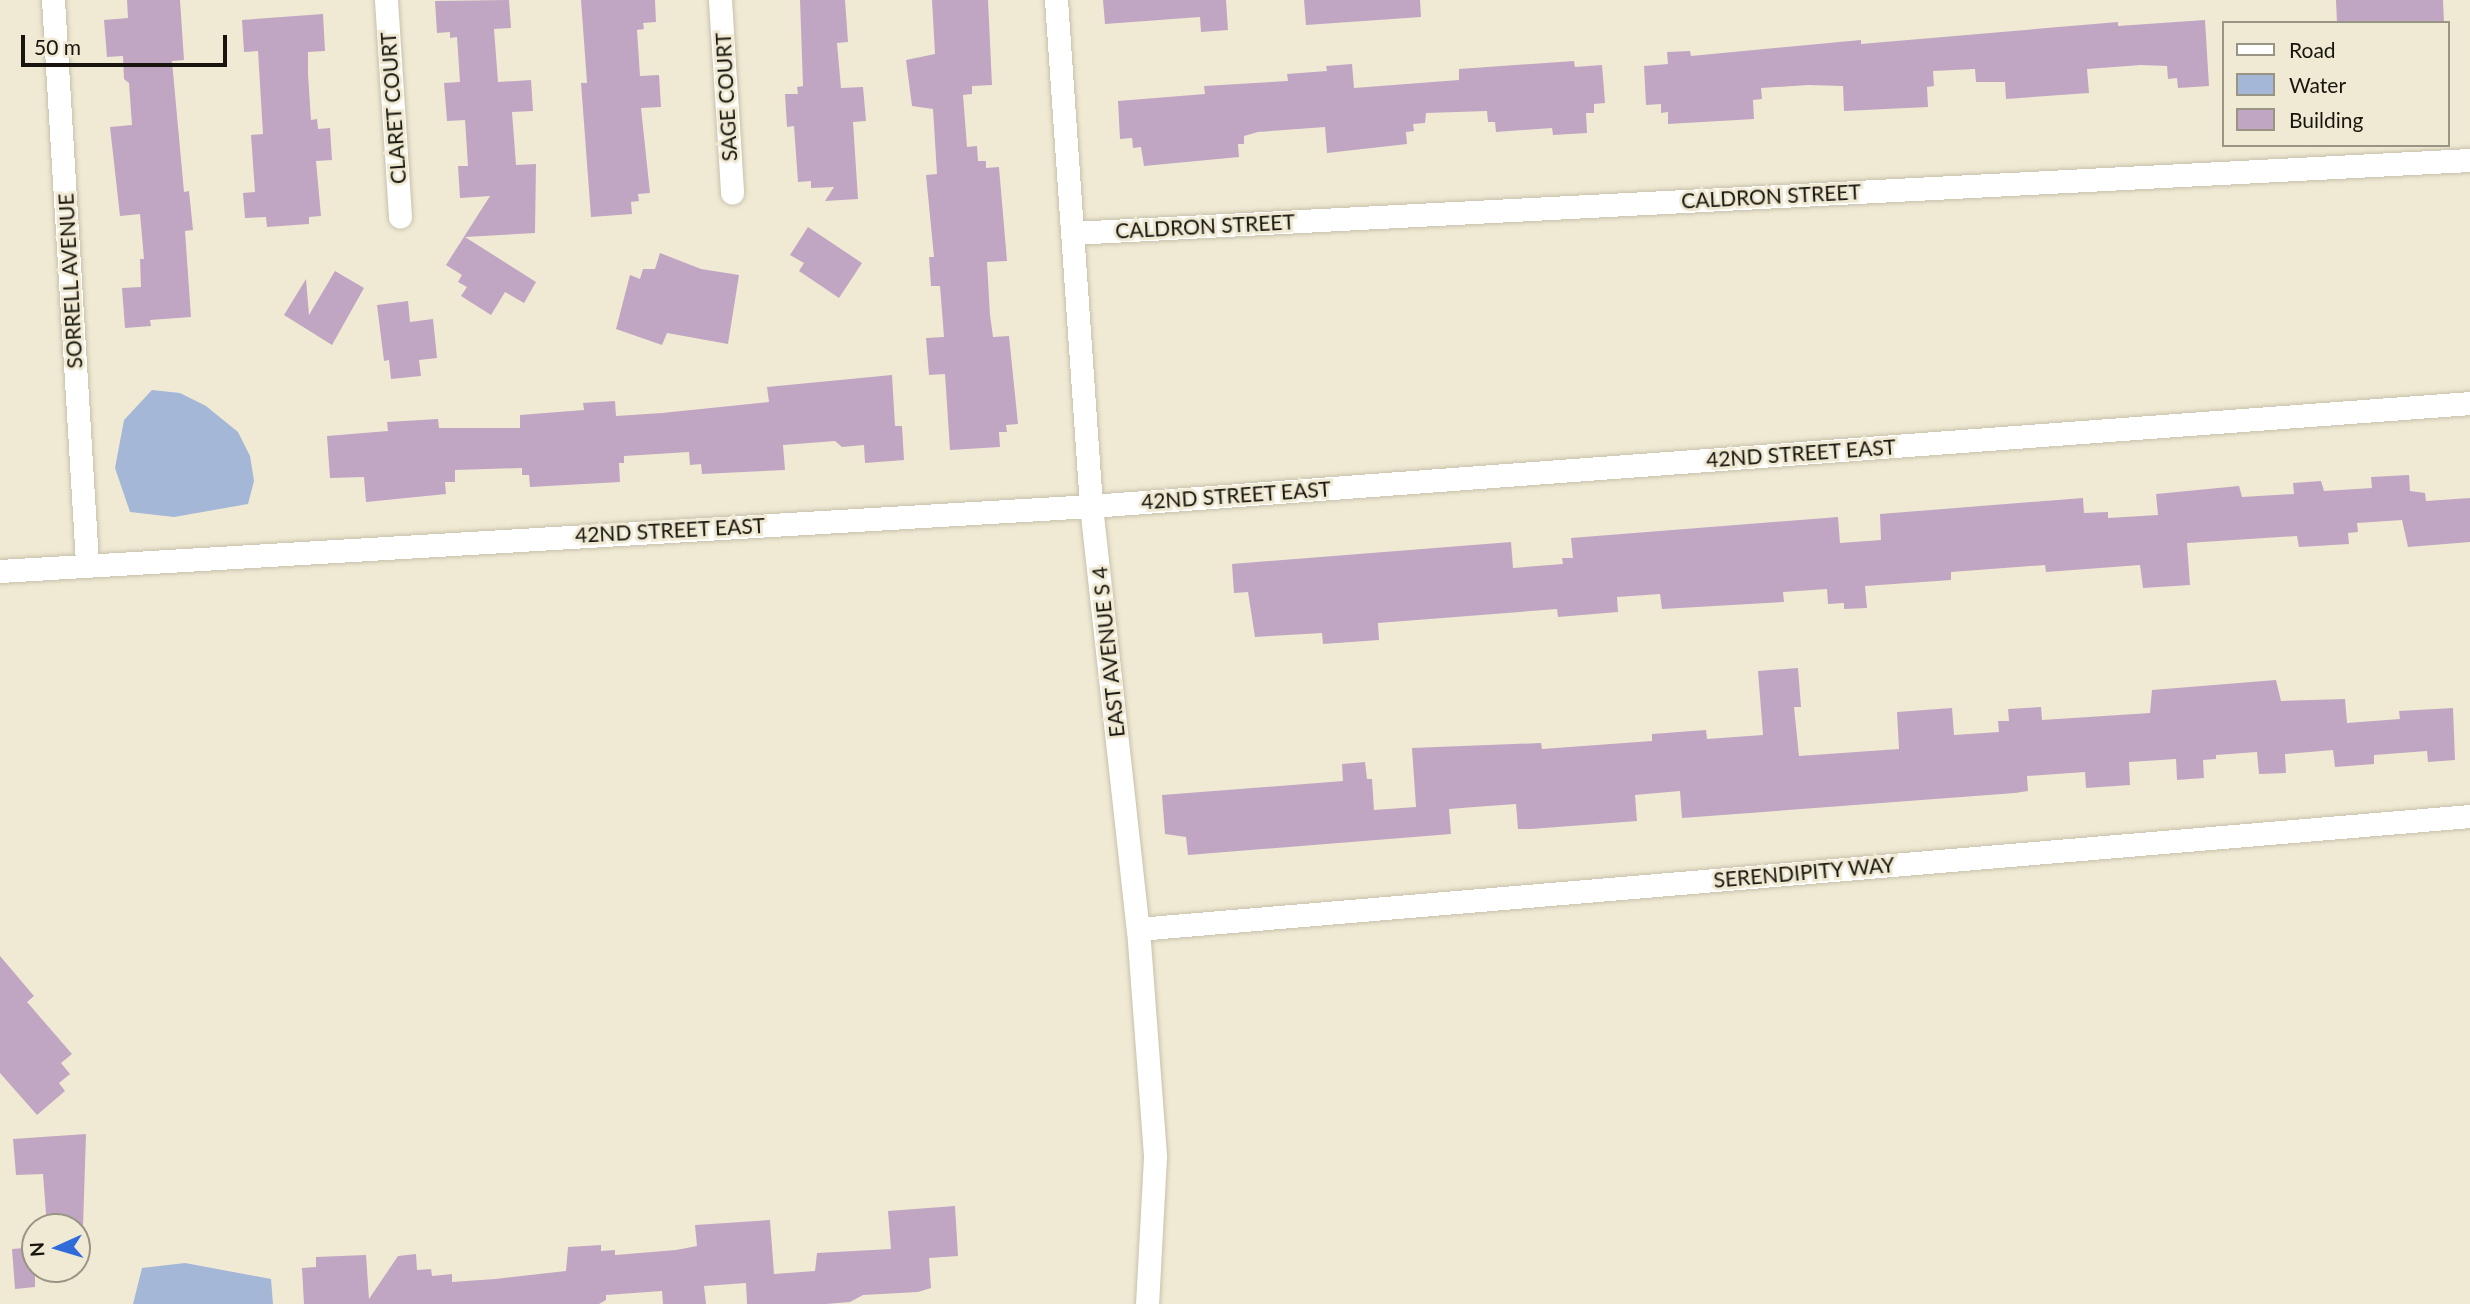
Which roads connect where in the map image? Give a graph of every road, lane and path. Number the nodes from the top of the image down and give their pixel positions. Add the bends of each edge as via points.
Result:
1 (53, 0) edge
2 (386, 0) edge
3 (720, 0) edge
4 (1056, 0) edge
5 (2470, 160) edge
6 (732, 193) dead end
7 (400, 217) dead end
8 (1072, 233) junction
9 (2470, 403) edge
10 (1091, 506) junction
11 (87, 563) junction
12 (0, 571) edge
13 (2470, 816) edge
14 (1138, 929) junction
15 (1147, 1304) edge

1 - 11 street, SORRELL AVENUE
2 - 7 street, CLARET COURT
3 - 6 street, SAGE COURT
4 - 8 street, EAST AVENUE S 4
5 - 8 street, CALDRON STREET
8 - 10 street, EAST AVENUE S 4
9 - 10 street, 42ND STREET EAST
10 - 11 street, 42ND STREET EAST
10 - 14 street, EAST AVENUE S 4
11 - 12 street, 42ND STREET EAST
13 - 14 street, SERENDIPITY WAY
14 - 15 street, EAST AVENUE S 4 via 1155,1157

